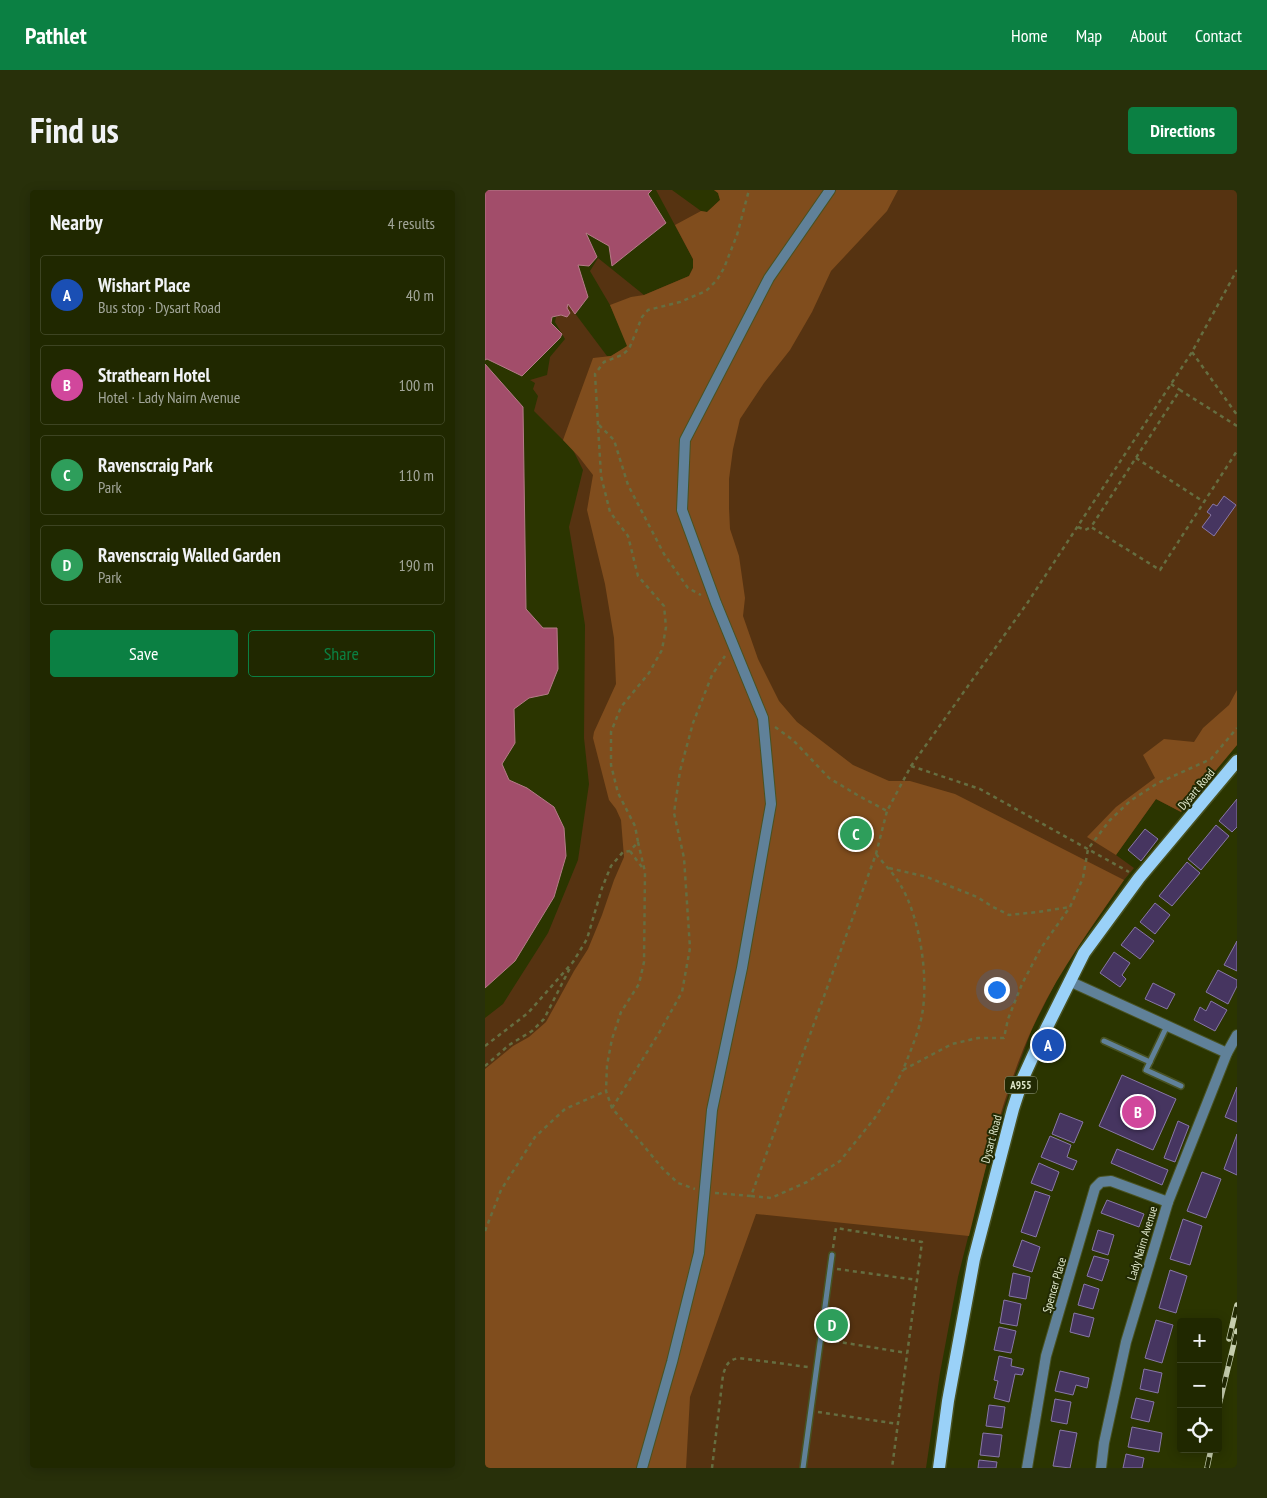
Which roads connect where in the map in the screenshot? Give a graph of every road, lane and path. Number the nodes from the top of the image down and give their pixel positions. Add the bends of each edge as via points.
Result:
1 (749, 190) edge
2 (830, 190) edge
3 (1237, 270) edge
4 (1192, 352) junction
5 (1171, 384) junction
6 (1181, 390) junction
7 (1237, 415) edge
8 (598, 424) junction
9 (1237, 426) edge
10 (1237, 451) edge
11 (1136, 458) junction
12 (1204, 502) junction
13 (1091, 526) junction
14 (1078, 527) junction
15 (716, 603) junction
16 (733, 644) junction
17 (763, 718) junction
18 (1237, 728) edge
19 (1237, 761) edge
20 (911, 766) junction
21 (887, 811) junction
22 (638, 842) junction
23 (1088, 849) junction
24 (630, 851) junction
25 (876, 854) junction
26 (887, 868) junction
27 (645, 872) junction
28 (1139, 878) junction
29 (1070, 907) junction
30 (573, 962) junction
31 (1069, 981) junction
32 (1167, 1026) junction
33 (1237, 1035) edge
34 (1104, 1041) dead end
35 (485, 1046) edge
36 (1227, 1053) junction
37 (1150, 1062) junction
38 (485, 1066) edge
39 (903, 1070) junction
40 (1181, 1086) dead end
41 (606, 1092) junction
42 (613, 1108) junction
43 (704, 1192) junction
44 (751, 1196) junction
45 (1168, 1202) junction
46 (485, 1231) edge
47 (832, 1255) joint
48 (831, 1268) junction
49 (917, 1280) junction
50 (821, 1339) junction
51 (907, 1353) junction
52 (817, 1368) junction
53 (811, 1412) junction
54 (898, 1424) junction
55 (642, 1468) edge
56 (712, 1468) edge
57 (803, 1468) edge
58 (892, 1468) edge
59 (939, 1468) edge
60 (1027, 1468) edge
61 (1101, 1468) edge

1 - 8 path via 737,235 717,280 706,291 648,310 629,349 604,362 595,374
2 - 15 street via 769,278 685,440 682,510
3 - 4 path
4 - 5 path
4 - 7 path
5 - 6 path
5 - 14 path
6 - 9 path
6 - 11 path
8 - 15 path via 614,440 628,485 664,554 688,588
8 - 22 path via 601,476 609,512 628,536 638,576 664,606 666,627 662,650 649,673 621,707 611,732 611,765 618,793 635,826
10 - 12 path
11 - 12 path
11 - 13 path
12 - 13 path via 1160,570
13 - 14 path via 1085,530
14 - 20 path
15 - 16 street
16 - 17 street
16 - 42 path via 712,676 693,723 680,771 674,813 684,858 690,948 682,992
17 - 21 path via 793,740 829,778
17 - 43 street via 771,804 742,968 712,1110
18 - 23 path via 1211,758 1158,782 1131,802 1110,820
19 - 28 main road, Dysart Road / A955
20 - 21 path
20 - 23 path via 980,790
21 - 25 path
22 - 24 path
22 - 27 path
23 - 28 path
23 - 29 path via 1083,878
24 - 27 path
24 - 30 path via 623,852 611,866 587,939
25 - 26 path
25 - 44 path
26 - 29 path via 927,877 977,896 1009,915
26 - 39 path via 900,884 916,922 925,982 922,1015
27 - 41 path via 644,962 639,984 621,1012 612,1039
28 - 31 main road, Dysart Road / A955 via 1084,953
29 - 39 path via 1041,948 1022,984 1003,1038 978,1038 952,1044
30 - 35 path via 528,1013
30 - 38 path via 544,1019
31 - 32 street
31 - 59 main road, Dysart Road / A955 via 1038,1044 1013,1109 974,1259
32 - 36 street
32 - 37 lane
33 - 36 street, Lady Nairn Avenue
34 - 37 lane
36 - 45 street, Lady Nairn Avenue
37 - 40 lane via 1145,1070
39 - 44 path via 874,1120 840,1161 807,1182 771,1198
41 - 42 path
41 - 46 path via 565,1109 535,1137 501,1190
42 - 43 path via 678,1183
43 - 44 path
43 - 55 street via 699,1253
45 - 60 street, Spencer Place via 1111,1181 1101,1182 1095,1188 1046,1356
45 - 61 street, Lady Nairn Avenue via 1126,1342
47 - 48 lane
47 - 49 path via 836,1228 922,1242
48 - 49 path
48 - 50 lane
49 - 51 path
50 - 51 path
50 - 52 lane
51 - 54 path
52 - 53 lane
52 - 56 path via 739,1358 731,1360 723,1375
53 - 54 path
53 - 57 lane
54 - 58 path

